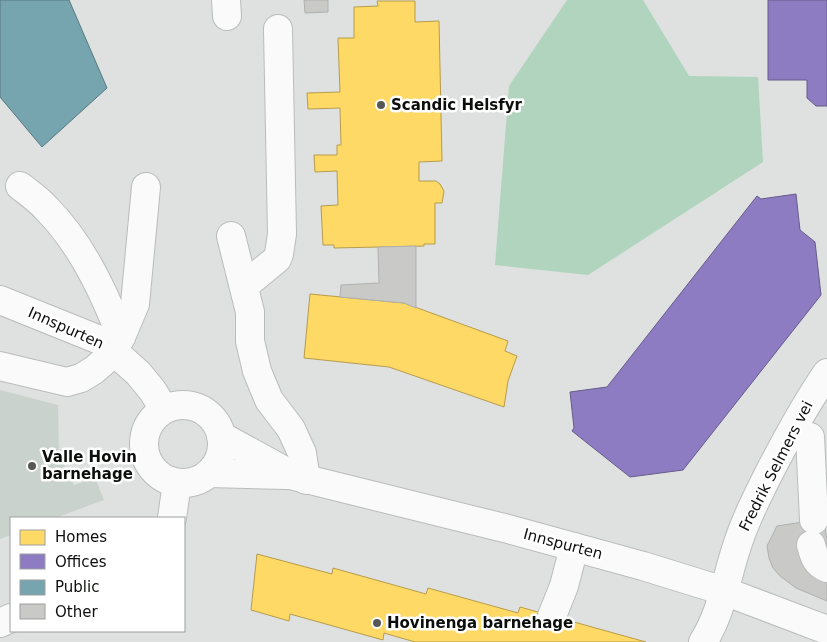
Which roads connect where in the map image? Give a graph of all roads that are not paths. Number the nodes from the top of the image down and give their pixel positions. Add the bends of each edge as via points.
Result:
1 (278, 29) dead end
2 (20, 186) dead end
3 (146, 187) dead end
4 (230, 236) dead end
5 (244, 286) junction
6 (0, 300) edge
7 (118, 343) junction
8 (0, 366) edge
9 (827, 373) edge
10 (164, 409) junction
11 (810, 434) edge
12 (221, 436) junction
13 (209, 473) junction
14 (300, 478) junction
15 (177, 483) junction
16 (172, 517) edge
17 (574, 547) junction
18 (827, 568) edge
19 (724, 590) junction
20 (552, 616) dead end
21 (827, 630) edge
22 (703, 642) edge

1 - 5 street via 282,234 277,259
2 - 7 street via 46,207 68,232 108,304
3 - 7 street via 135,304
4 - 5 street
5 - 14 street via 256,371 269,400 291,428 302,453
6 - 7 street, Innspurten via 102,341
7 - 8 street via 94,370 67,382
7 - 10 street, Innspurten
9 - 11 street, Fredrik Selmers vei
10 - 12 street, Innspurten via 180,404 202,410 215,422
10 - 15 street via 152,419 143,446 152,468
11 - 18 street via 816,560
11 - 19 street, Fredrik Selmers vei via 752,508
12 - 13 street via 221,452
12 - 14 street, Innspurten
13 - 14 street, Innspurten
13 - 15 street, Innspurten via 194,481
14 - 17 street, Innspurten
15 - 16 street
17 - 19 street, Innspurten
17 - 20 street
19 - 21 street, Innspurten
19 - 22 street, Fredrik Selmers vei via 711,629

